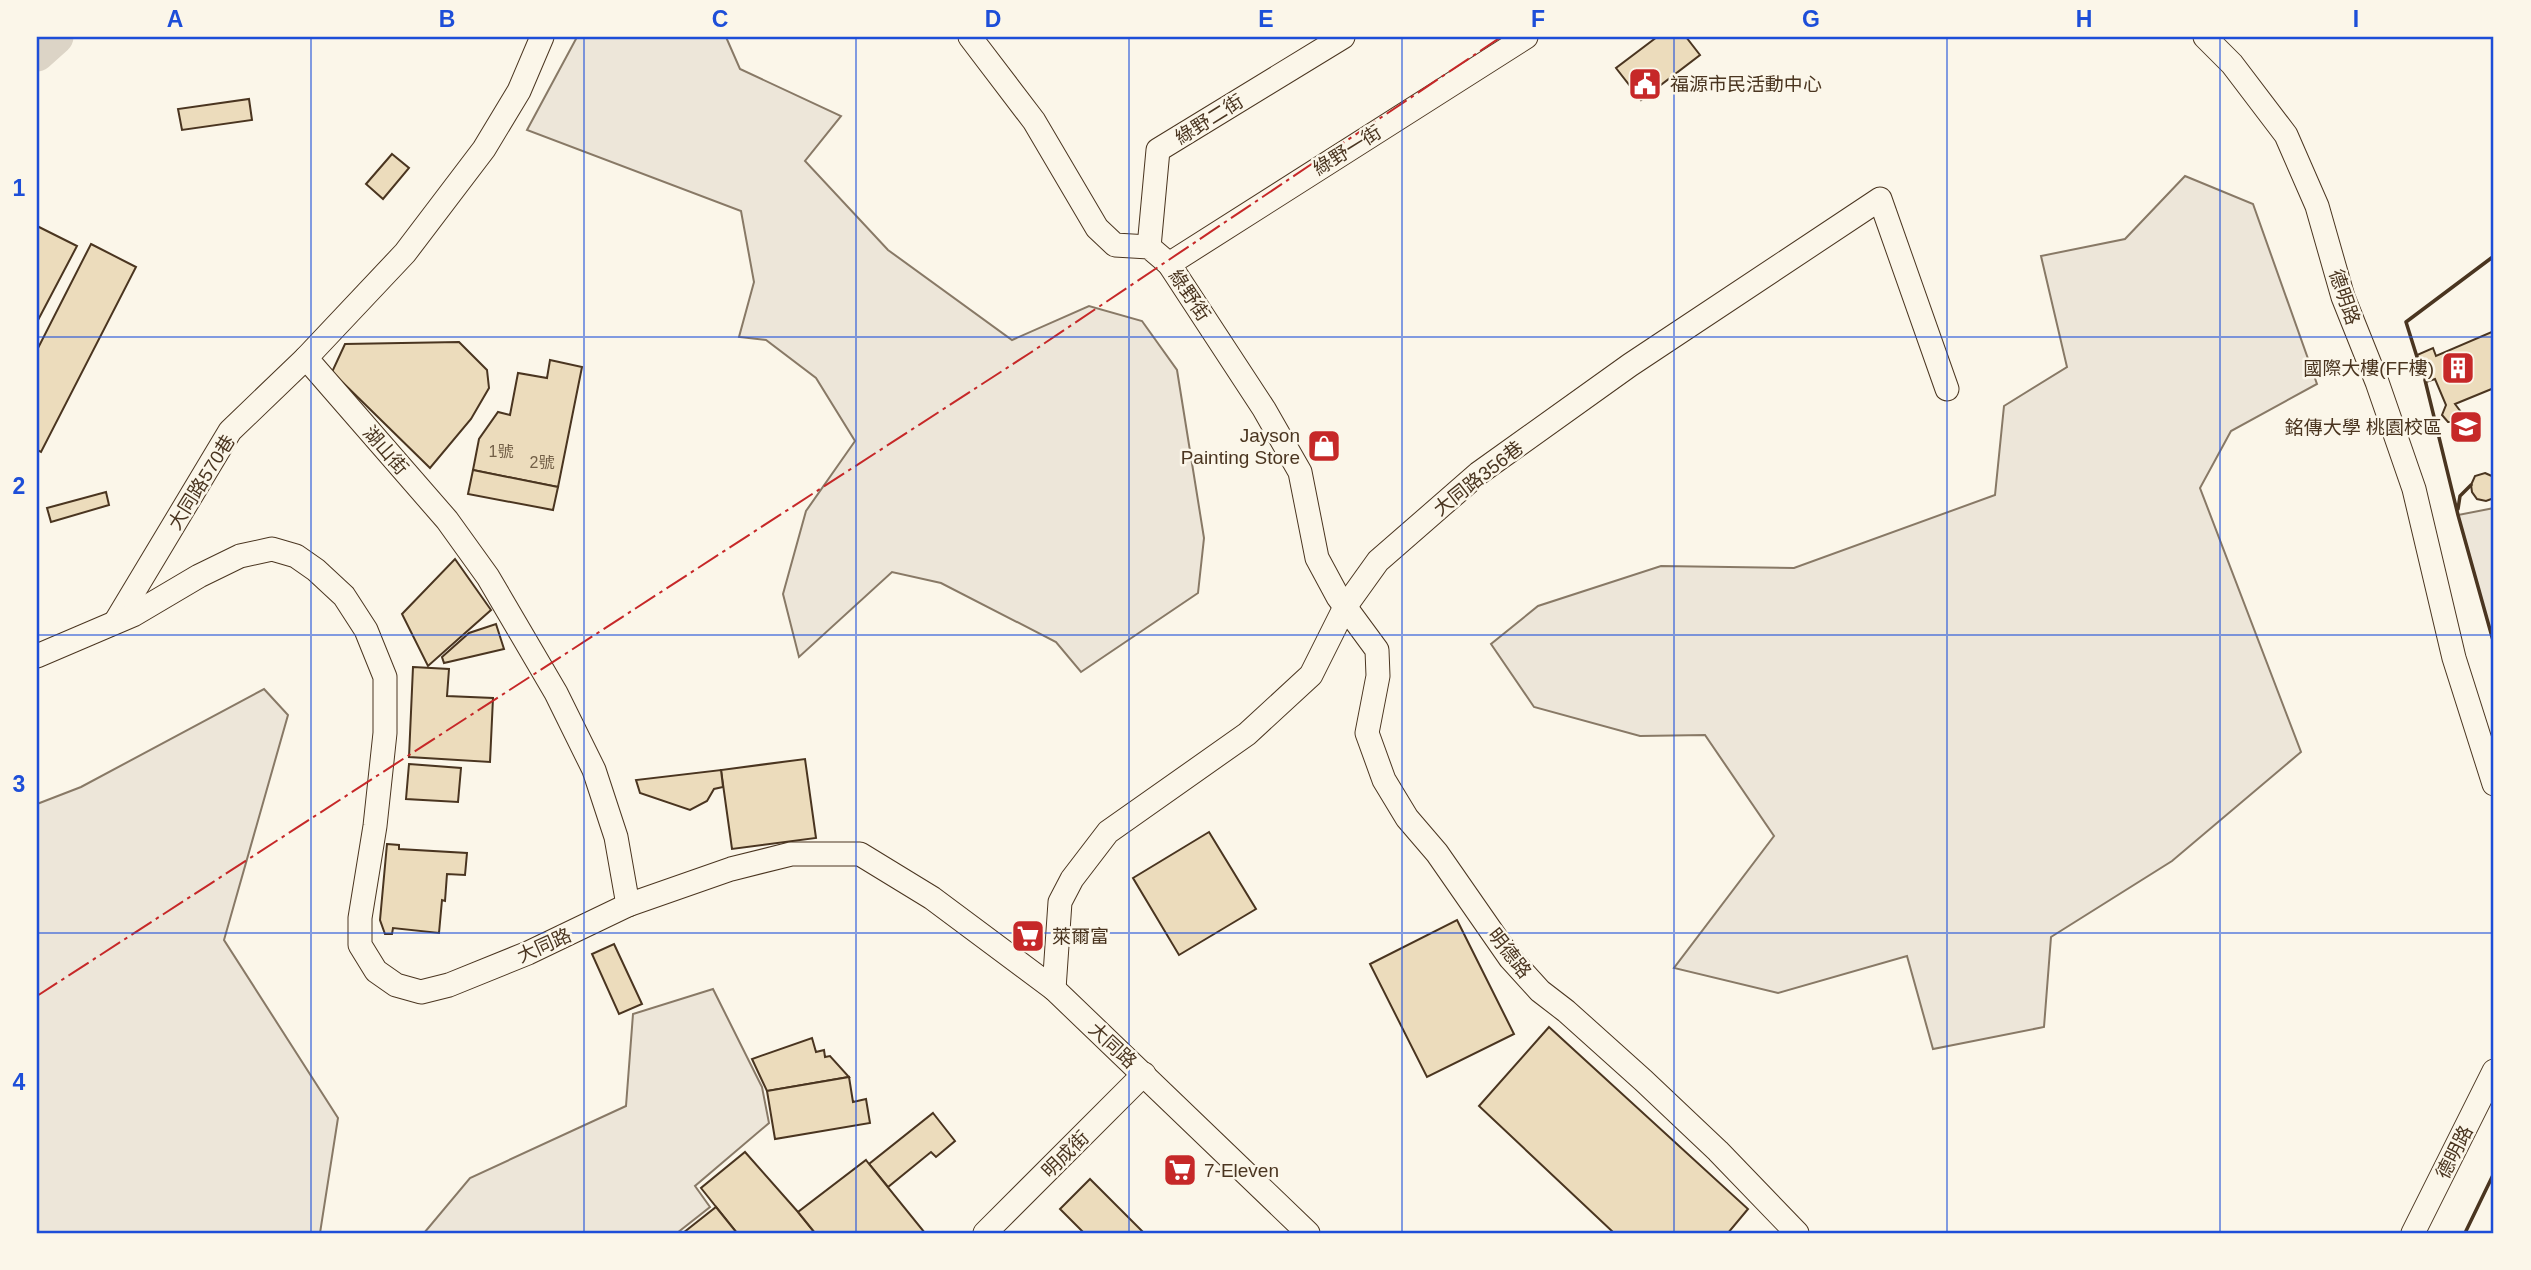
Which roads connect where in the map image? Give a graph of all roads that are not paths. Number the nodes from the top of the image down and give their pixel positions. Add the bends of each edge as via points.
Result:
1 (542, 37) edge
2 (970, 37) edge
3 (1343, 37) edge
4 (1526, 37) edge
5 (2205, 37) edge
6 (1149, 247) junction
7 (1169, 264) junction
8 (306, 358) junction
9 (1947, 389) dead end
10 (1345, 607) junction
11 (116, 621) junction
12 (37, 656) edge
13 (2494, 784) edge
14 (628, 905) junction
15 (1054, 989) junction
16 (2494, 1070) edge
17 (1144, 1074) junction
18 (985, 1233) edge
19 (1307, 1233) edge
20 (1797, 1233) edge
21 (2413, 1233) edge

1 - 8 street via 519,91 484,149 405,253
2 - 6 street via 1034,121 1097,228 1115,244
3 - 6 street, 綠野二街 via 1158,150
4 - 7 street, 綠野一街
5 - 13 street, 德明路 via 2232,64 2286,135 2317,206 2343,298 2414,489 2454,658
6 - 7 street, 綠野街
7 - 10 street, 綠野街 via 1265,409 1300,472 1317,558
8 - 11 street, 大同路570巷 via 230,431
8 - 14 street, 湖山街 via 447,520 502,600 594,770 616,837
9 - 10 street, 大同路356巷 via 1880,199 1630,365 1479,473 1378,561
10 - 15 street, 大同路356巷 via 1311,675 1247,734 1108,832 1072,879 1060,902
10 - 20 street, 明德路 via 1377,650 1378,676 1367,733 1384,780 1407,818 1510,958 1540,990 1672,1107
11 - 12 street, 大同路
11 - 14 street, 大同路 via 240,556 272,549 296,555 344,596 366,631 385,677 386,733 360,946 376,971 396,985 421,992 449,985
14 - 15 street, 大同路 via 791,853 860,854 932,898
15 - 17 street, 大同路
16 - 21 street, 德明路
17 - 18 street, 明成街
17 - 19 street, 大同路

